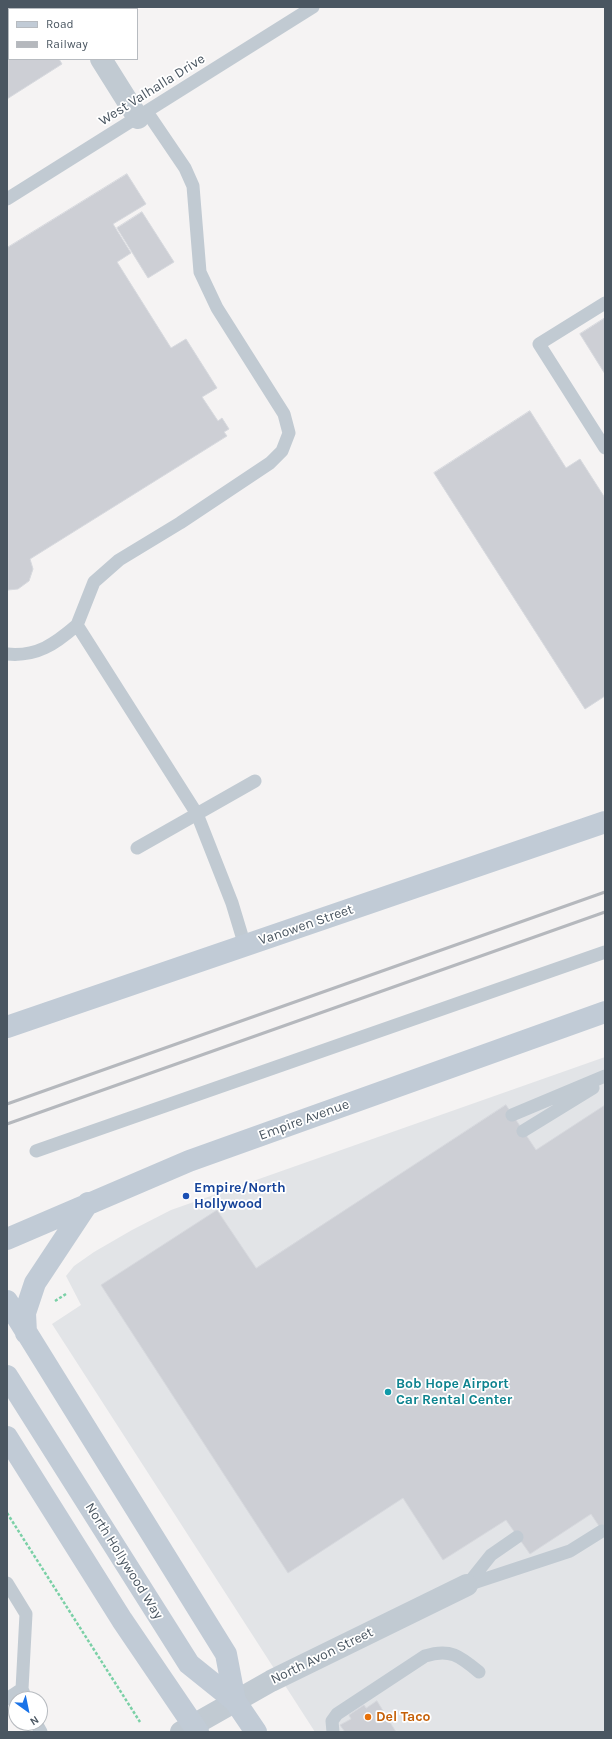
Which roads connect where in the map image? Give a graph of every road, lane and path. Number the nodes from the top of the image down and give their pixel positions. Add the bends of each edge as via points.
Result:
1 (313, 7) edge
2 (102, 60) edge
3 (143, 115) junction
4 (7, 199) edge
5 (605, 303) edge
6 (605, 448) edge
7 (77, 625) junction
8 (7, 654) edge
9 (255, 781) dead end
10 (197, 814) junction
11 (605, 822) edge
12 (137, 848) dead end
13 (245, 946) junction
14 (605, 952) edge
15 (605, 1012) edge
16 (7, 1027) edge
17 (605, 1076) edge
18 (605, 1081) edge
19 (512, 1115) dead end
20 (523, 1131) dead end
21 (36, 1151) dead end
22 (88, 1203) junction
23 (7, 1239) edge
24 (66, 1294) dead end
25 (7, 1301) edge
26 (50, 1304) dead end
27 (26, 1333) junction
28 (7, 1376) edge
29 (7, 1437) edge
30 (7, 1512) edge
31 (600, 1527) dead end
32 (517, 1537) dead end
33 (7, 1583) edge
34 (466, 1585) junction
35 (479, 1672) dead end
36 (24, 1691) edge
37 (234, 1701) junction
38 (140, 1722) dead end
39 (190, 1730) edge
40 (256, 1732) edge
41 (333, 1732) edge

1 - 3 lane, West Valhalla Drive
2 - 3 street
3 - 4 lane, West Valhalla Drive
3 - 7 lane via 185,168 194,186 200,272 217,308 284,414 289,433 282,451 270,463 119,560 94,582
5 - 6 lane via 539,344
7 - 8 lane via 56,643 33,653
7 - 10 lane
9 - 10 lane
10 - 12 lane
10 - 13 lane via 232,904
11 - 13 main road, Vanowen Street
13 - 16 main road, Vanowen Street
14 - 21 lane
15 - 22 main road, Empire Avenue via 190,1161
17 - 19 lane
18 - 20 lane
22 - 23 main road, Empire Avenue
22 - 27 main road via 35,1283 25,1313
24 - 26 path
25 - 27 main road
27 - 37 main road via 226,1654
28 - 37 main road, North Hollywood Way via 189,1664
29 - 39 main road
30 - 38 path
31 - 34 lane via 570,1551
32 - 34 lane via 491,1555
33 - 36 lane via 26,1614
34 - 37 street, North Avon Street
35 - 41 lane via 462,1657 439,1651 425,1656 337,1714 332,1721
37 - 39 street, North Avon Street
37 - 40 main road, North Hollywood Way

